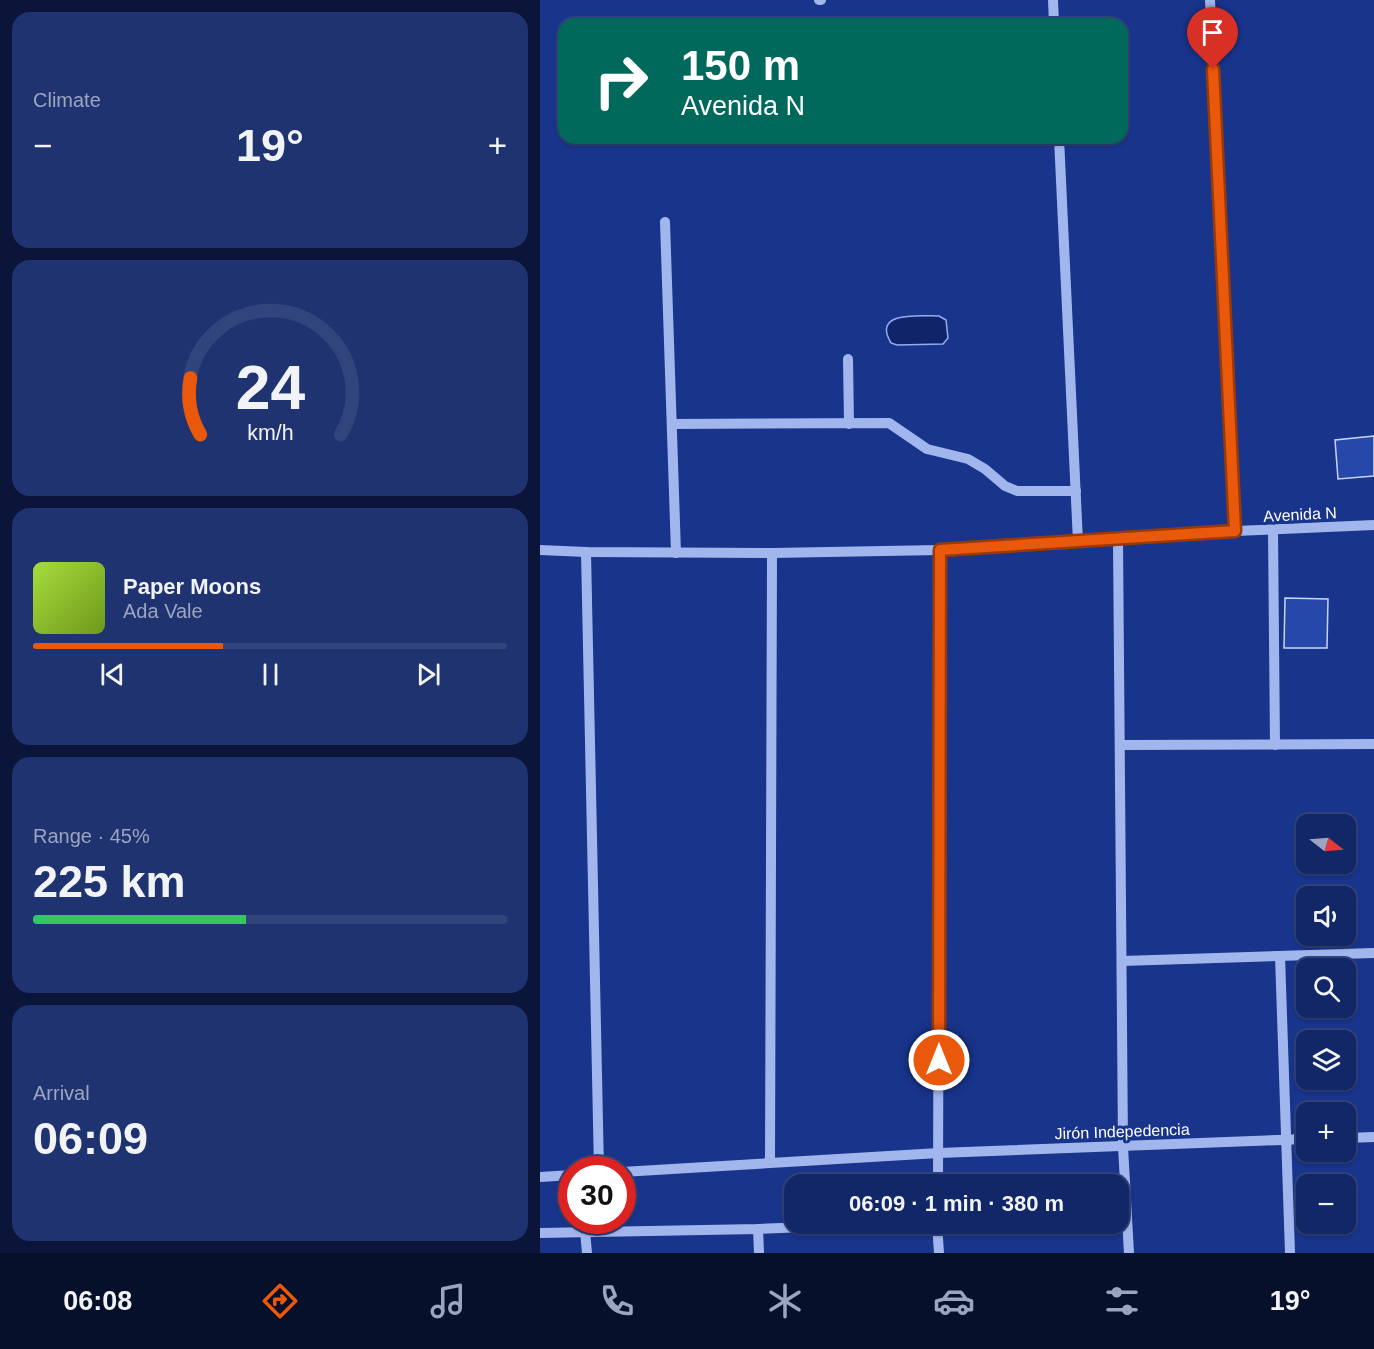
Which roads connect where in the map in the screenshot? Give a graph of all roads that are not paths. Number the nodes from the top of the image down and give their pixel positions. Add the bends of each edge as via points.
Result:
1 (1053, 0) edge
2 (1210, 0) edge
3 (1054, 18) edge
4 (1059, 144) edge
5 (665, 222) dead end
6 (848, 359) dead end
7 (672, 424) junction
8 (849, 424) junction
9 (1076, 491) junction
10 (1374, 525) edge
11 (1235, 531) junction
12 (1273, 531) junction
13 (1118, 539) junction
14 (1078, 542) junction
15 (540, 550) edge
16 (940, 550) junction
17 (586, 552) junction
18 (676, 553) junction
19 (772, 553) junction
20 (1374, 744) edge
21 (1120, 745) junction
22 (1275, 745) junction
23 (1374, 953) edge
24 (1280, 956) junction
25 (1122, 961) junction
26 (1374, 1137) edge
27 (1356, 1138) edge
28 (1286, 1140) junction
29 (1296, 1140) edge
30 (1123, 1147) junction
31 (939, 1153) junction
32 (599, 1156) edge
33 (770, 1162) junction
34 (636, 1171) edge
35 (938, 1174) edge
36 (558, 1176) edge
37 (540, 1177) edge
38 (784, 1228) edge
39 (758, 1229) junction
40 (636, 1231) edge
41 (540, 1233) edge
42 (558, 1233) edge
43 (585, 1234) edge
44 (938, 1234) edge
45 (587, 1253) edge
46 (759, 1253) edge
47 (939, 1253) edge
48 (1129, 1253) edge
49 (1290, 1253) edge

1 - 3 street
2 - 11 street
4 - 9 street
5 - 7 street
6 - 8 street
7 - 8 street
7 - 18 street
8 - 9 street via 889,423 927,449 968,459 1017,491
9 - 14 street
10 - 12 street, Avenida N
11 - 12 street, Avenida N
11 - 13 street, Avenida N
12 - 22 street
13 - 14 street, Avenida N
13 - 21 street
14 - 16 street, Avenida N
15 - 17 street, Avenida N
16 - 19 street, Avenida N
16 - 31 street
17 - 18 street, Avenida N
17 - 32 street
18 - 19 street, Avenida N
19 - 33 street
20 - 22 street
21 - 22 street
21 - 25 street
23 - 24 street
24 - 25 street
24 - 28 street
25 - 30 street
26 - 27 street
28 - 29 street, Jirón Indepedencia
28 - 30 street, Jirón Indepedencia
28 - 49 street
30 - 31 street, Jirón Indepedencia
30 - 48 street
31 - 33 street, Jirón Indepedencia
31 - 35 street
33 - 34 street, Jirón Indepedencia
36 - 37 street
38 - 39 street
39 - 40 street
39 - 46 street
41 - 42 street
43 - 45 street
44 - 47 street

